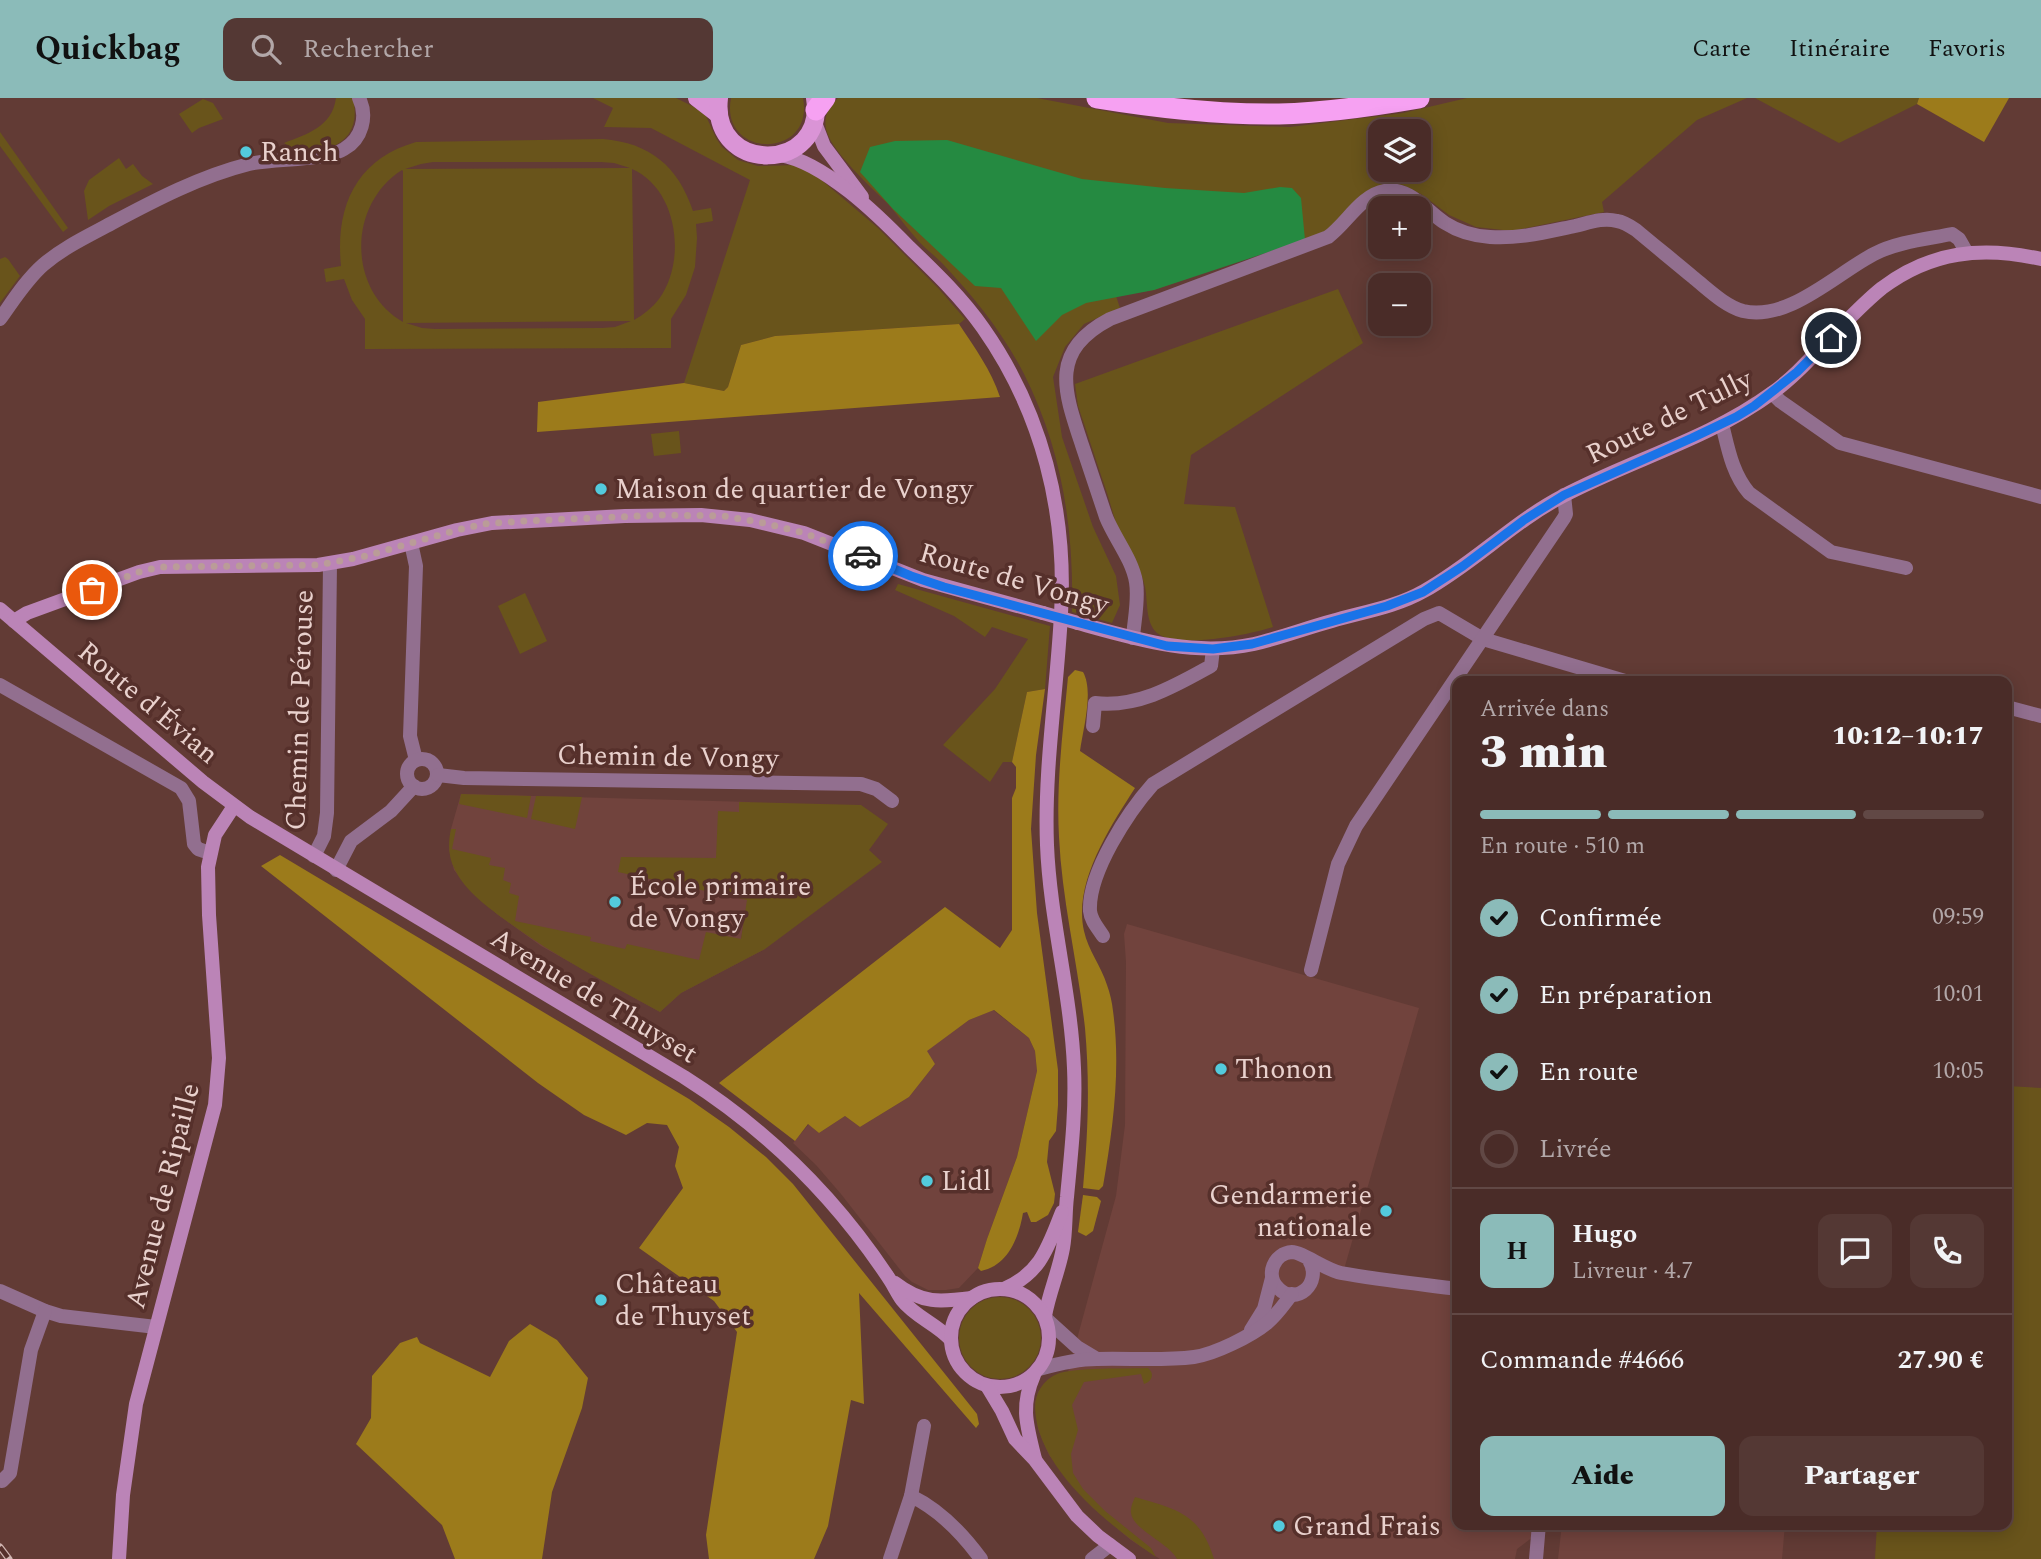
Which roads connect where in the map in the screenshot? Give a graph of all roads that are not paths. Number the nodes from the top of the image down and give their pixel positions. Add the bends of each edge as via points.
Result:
1 (359, 98) edge
2 (697, 98) edge
3 (1097, 98) edge
4 (1419, 98) edge
5 (719, 107) edge
6 (818, 107) edge
7 (780, 155) junction
8 (874, 212) junction
9 (1967, 253) junction
10 (2041, 259) edge
11 (0, 319) edge
12 (1772, 393) junction
13 (1722, 424) junction
14 (1564, 495) junction
15 (2041, 497) edge
16 (411, 543) junction
17 (330, 564) junction
18 (1906, 568) dead end
19 (1, 611) edge
20 (15, 621) junction
21 (1133, 638) junction
22 (1483, 639) junction
23 (1213, 649) junction
24 (1458, 676) edge
25 (1608, 676) edge
26 (0, 684) edge
27 (1452, 685) edge
28 (2012, 708) edge
29 (2041, 716) edge
30 (1093, 726) dead end
31 (416, 760) junction
32 (438, 775) junction
33 (414, 786) junction
34 (892, 801) dead end
35 (234, 806) junction
36 (210, 853) junction
37 (314, 856) junction
38 (336, 870) junction
39 (1103, 936) dead end
40 (1311, 970) dead end
41 (1066, 1200) junction
42 (1309, 1260) junction
43 (1338, 1272) junction
44 (889, 1277) junction
45 (1272, 1278) junction
46 (1312, 1282) junction
47 (1452, 1288) edge
48 (1004, 1289) junction
49 (0, 1291) edge
50 (1292, 1294) junction
51 (972, 1298) junction
52 (44, 1311) junction
53 (1045, 1317) junction
54 (156, 1327) junction
55 (1248, 1334) junction
56 (951, 1340) junction
57 (1097, 1359) junction
58 (1037, 1372) junction
59 (986, 1386) junction
60 (924, 1426) dead end
61 (1035, 1460) junction
62 (2, 1481) edge
63 (911, 1496) junction
64 (1538, 1530) edge
65 (1110, 1545) junction
66 (119, 1559) edge
67 (890, 1559) edge
68 (981, 1559) edge
69 (1092, 1559) edge
70 (1129, 1559) edge
71 (1536, 1559) edge

1 - 11 street via 363,124 344,149 329,155 252,163 154,201 50,260
2 - 5 main road
3 - 4 highway via 1171,110 1267,114
5 - 7 main road via 724,131 734,144 756,155
6 - 7 main road via 807,136
6 - 8 street via 824,146
7 - 8 street via 816,168
8 - 41 street via 964,304 997,348 1043,447 1056,500 1061,610 1047,824 1074,1066
9 - 10 street, Route de Tully via 2001,252
9 - 12 street, Route de Tully via 1933,260 1896,278
9 - 21 street via 1952,234 1898,246 1875,253 1802,299 1762,313 1724,302 1622,222 1604,220 1512,238 1482,237 1461,232 1400,191 1372,196 1328,237 1102,323 1071,355 1065,391 1106,517 1136,582
12 - 13 street, Route de Tully
12 - 15 street via 1840,443
13 - 14 street, Route de Tully
13 - 18 street via 1735,471 1749,493 1831,552
14 - 22 street via 1564,518
14 - 23 street, Route de Vongy via 1410,598 1261,642
16 - 17 street, Route de Vongy
16 - 21 street, Route de Vongy, bridge via 492,523 724,516 804,533 923,580
16 - 31 street via 416,566 410,736
17 - 20 street, Route de Vongy via 155,568
17 - 37 street, Chemin de Pérouse via 327,813 324,836
19 - 20 street, Route d'Évian
20 - 35 street, Route d'Évian
21 - 23 street, Route de Vongy
22 - 24 street
22 - 25 street
22 - 39 street via 1438,613 1424,619 1153,784 1124,823 1098,875 1090,913
23 - 30 street via 1211,666 1180,683 1123,704 1095,703
26 - 36 street via 181,788 188,801 192,840 198,849
27 - 40 street via 1356,826 1338,864
28 - 29 street
31 - 32 street via 431,761
31 - 33 street via 407,772
32 - 33 street via 429,787
32 - 34 street, Chemin de Vongy via 861,784
33 - 38 street via 391,811 351,841
35 - 36 street, Avenue de Ripaille via 218,828
35 - 37 street, Avenue de Thuyset
36 - 54 street, Avenue de Ripaille via 207,882 218,1082 210,1128
37 - 38 street, Avenue de Thuyset
38 - 44 street, Avenue de Thuyset via 731,1108 814,1184
41 - 48 street via 1041,1259 1024,1278
41 - 53 street via 1063,1247
42 - 43 street
42 - 45 street via 1296,1252 1285,1254 1274,1264
42 - 46 street
43 - 46 street
43 - 47 street
44 - 51 street, Avenue de Thuyset via 923,1299
44 - 56 street, Avenue de Thuyset via 906,1305
45 - 50 street via 1281,1290
45 - 55 street via 1263,1312
46 - 50 street
48 - 51 street
48 - 53 street via 1028,1297
49 - 52 street
50 - 55 street via 1271,1319
51 - 56 street via 956,1316
52 - 54 street
52 - 62 street via 31,1350 10,1473
53 - 57 street
53 - 58 street via 1050,1341
54 - 66 street, Avenue de Ripaille via 131,1432
55 - 57 street via 1195,1357
56 - 59 street via 962,1369
57 - 58 street
58 - 59 street via 1012,1387
58 - 61 street via 1026,1398 1025,1415
59 - 61 street via 1016,1439
60 - 63 street
61 - 65 street via 1077,1516
63 - 67 street
63 - 68 street via 959,1531
64 - 71 street
65 - 69 street
65 - 70 street

